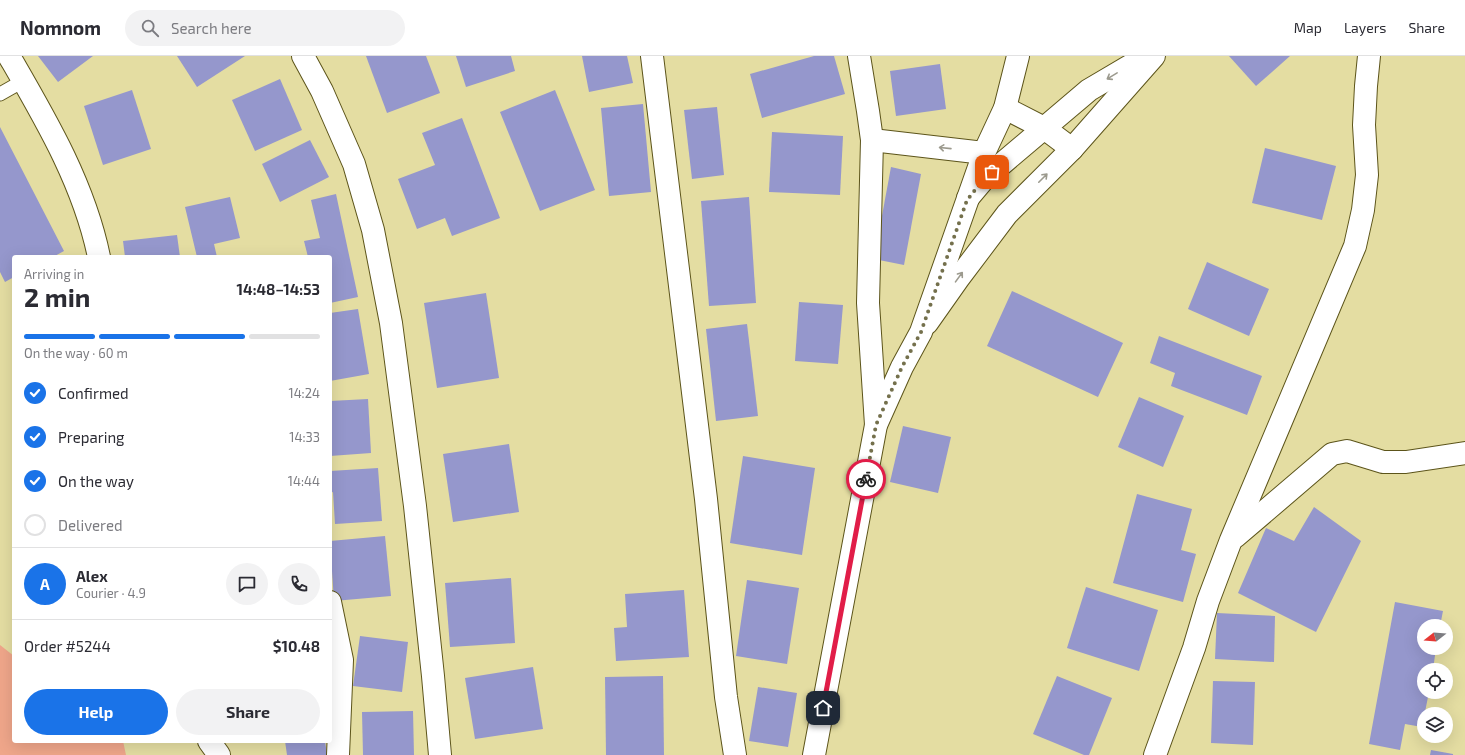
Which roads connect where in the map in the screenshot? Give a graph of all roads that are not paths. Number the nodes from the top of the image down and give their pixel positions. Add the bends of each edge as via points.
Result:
1 (4, 56) edge
2 (9, 56) edge
3 (303, 56) edge
4 (652, 56) edge
5 (858, 56) edge
6 (1018, 56) edge
7 (1146, 56) edge
8 (1154, 56) edge
9 (1369, 56) edge
10 (0, 58) edge
11 (23, 81) junction
12 (0, 94) edge
13 (1005, 108) junction
14 (1044, 128) junction
15 (872, 140) junction
16 (1072, 148) junction
17 (984, 153) junction
18 (967, 200) junction
19 (99, 255) edge
20 (921, 332) junction
21 (876, 425) junction
22 (1465, 453) edge
23 (1232, 540) junction
24 (332, 612) edge
25 (210, 743) edge
26 (219, 755) edge
27 (338, 755) edge
28 (440, 755) edge
29 (735, 755) edge
30 (814, 755) edge
31 (1155, 755) edge

1 - 10 lane
2 - 11 street
3 - 28 street via 322,91 354,164 375,238 391,322 415,506
4 - 29 street via 706,499 726,698
5 - 15 street
6 - 13 street
7 -> 14 street via 1089,90
8 - 16 street
9 - 23 street via 1364,125 1367,175 1355,246
11 - 12 lane
11 - 19 street via 79,189
13 - 14 street
13 - 17 street
14 - 16 street
14 - 18 street via 984,179
17 -> 15 street
15 - 21 street via 868,303
20 -> 16 street via 1007,214
17 - 18 street
18 - 20 street
20 - 21 street
21 - 30 street
22 - 23 street via 1406,462 1382,462 1347,451 1332,454
23 - 31 street via 1208,601 1194,648
24 - 27 street via 342,660
25 - 26 street

